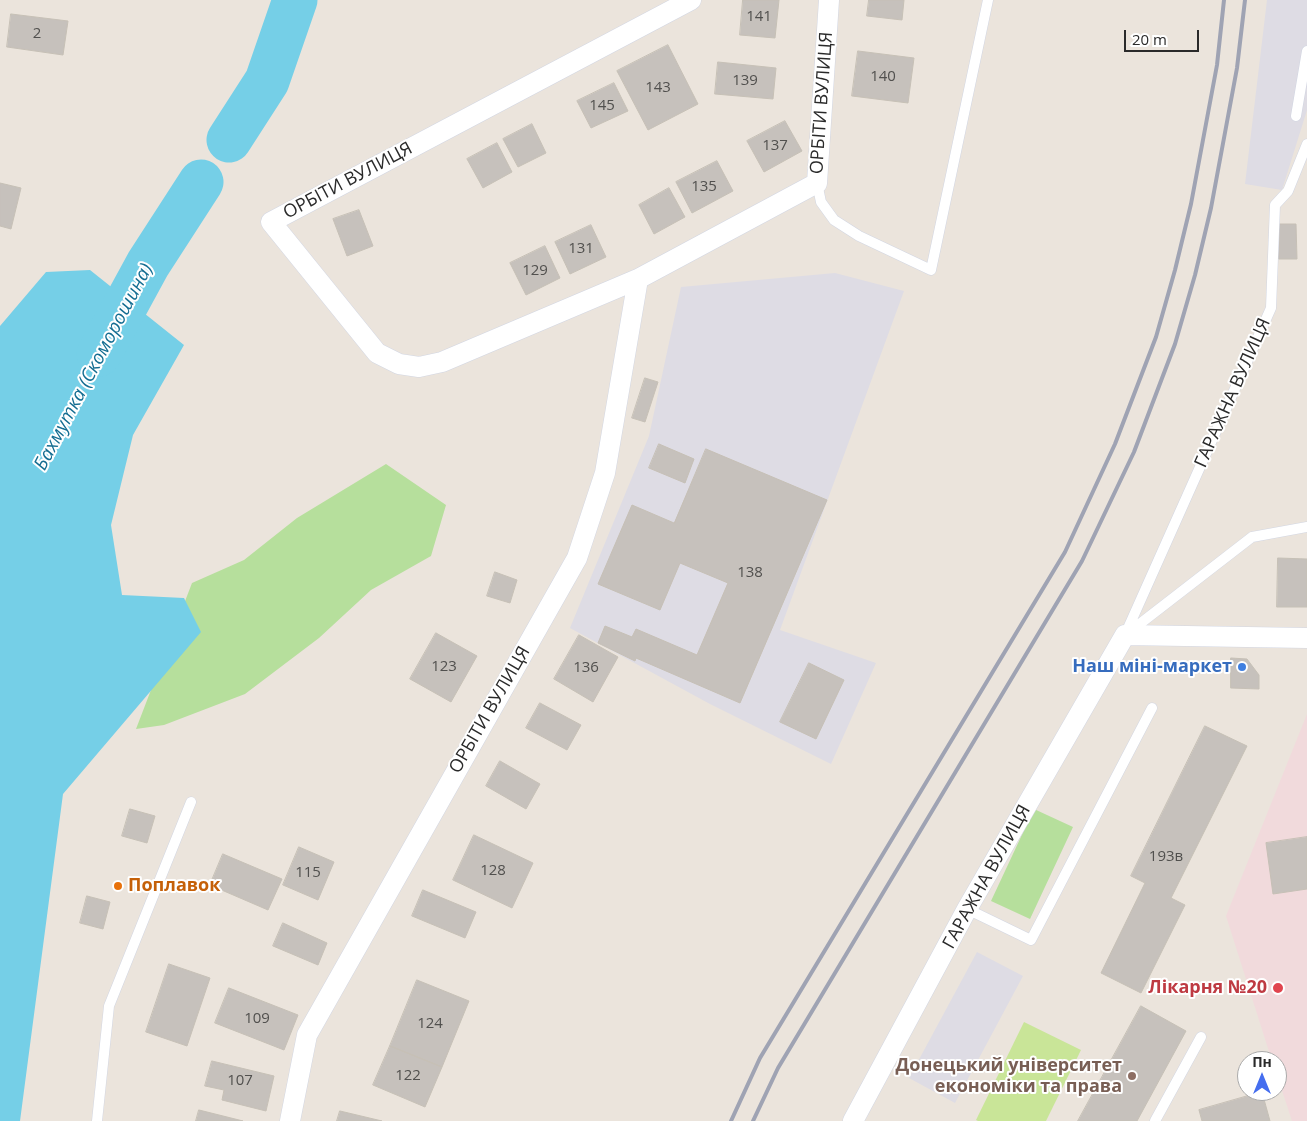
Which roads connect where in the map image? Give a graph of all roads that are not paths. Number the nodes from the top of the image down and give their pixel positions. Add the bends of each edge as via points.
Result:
1 (691, 0) edge
2 (829, 0) edge
3 (988, 0) edge
4 (1307, 51) edge
5 (1296, 116) dead end
6 (1307, 145) edge
7 (817, 183) junction
8 (638, 279) junction
9 (1307, 527) edge
10 (1125, 635) junction
11 (1307, 638) edge
12 (1152, 708) dead end
13 (191, 802) dead end
14 (967, 909) junction
15 (1201, 1038) dead end
16 (97, 1121) edge
17 (290, 1121) edge
18 (853, 1121) edge
19 (1155, 1121) edge

1 - 8 street, ОРБІТИ ВУЛИЦЯ via 271,222 377,353 399,364 419,367 442,362
2 - 7 street, ОРБІТИ ВУЛИЦЯ
3 - 7 lane via 931,270 859,236 834,220 821,202
4 - 5 lane
6 - 10 lane, ГАРАЖНА ВУЛИЦЯ via 1288,191 1275,205 1271,308
7 - 8 street, ОРБІТИ ВУЛИЦЯ
8 - 17 street, ОРБІТИ ВУЛИЦЯ via 605,473 577,558 307,1034
9 - 10 lane via 1252,537
10 - 11 street
10 - 14 street, ГАРАЖНА ВУЛИЦЯ
12 - 14 lane via 1031,940
13 - 16 lane via 109,1006
14 - 18 street, ГАРАЖНА ВУЛИЦЯ
15 - 19 lane

